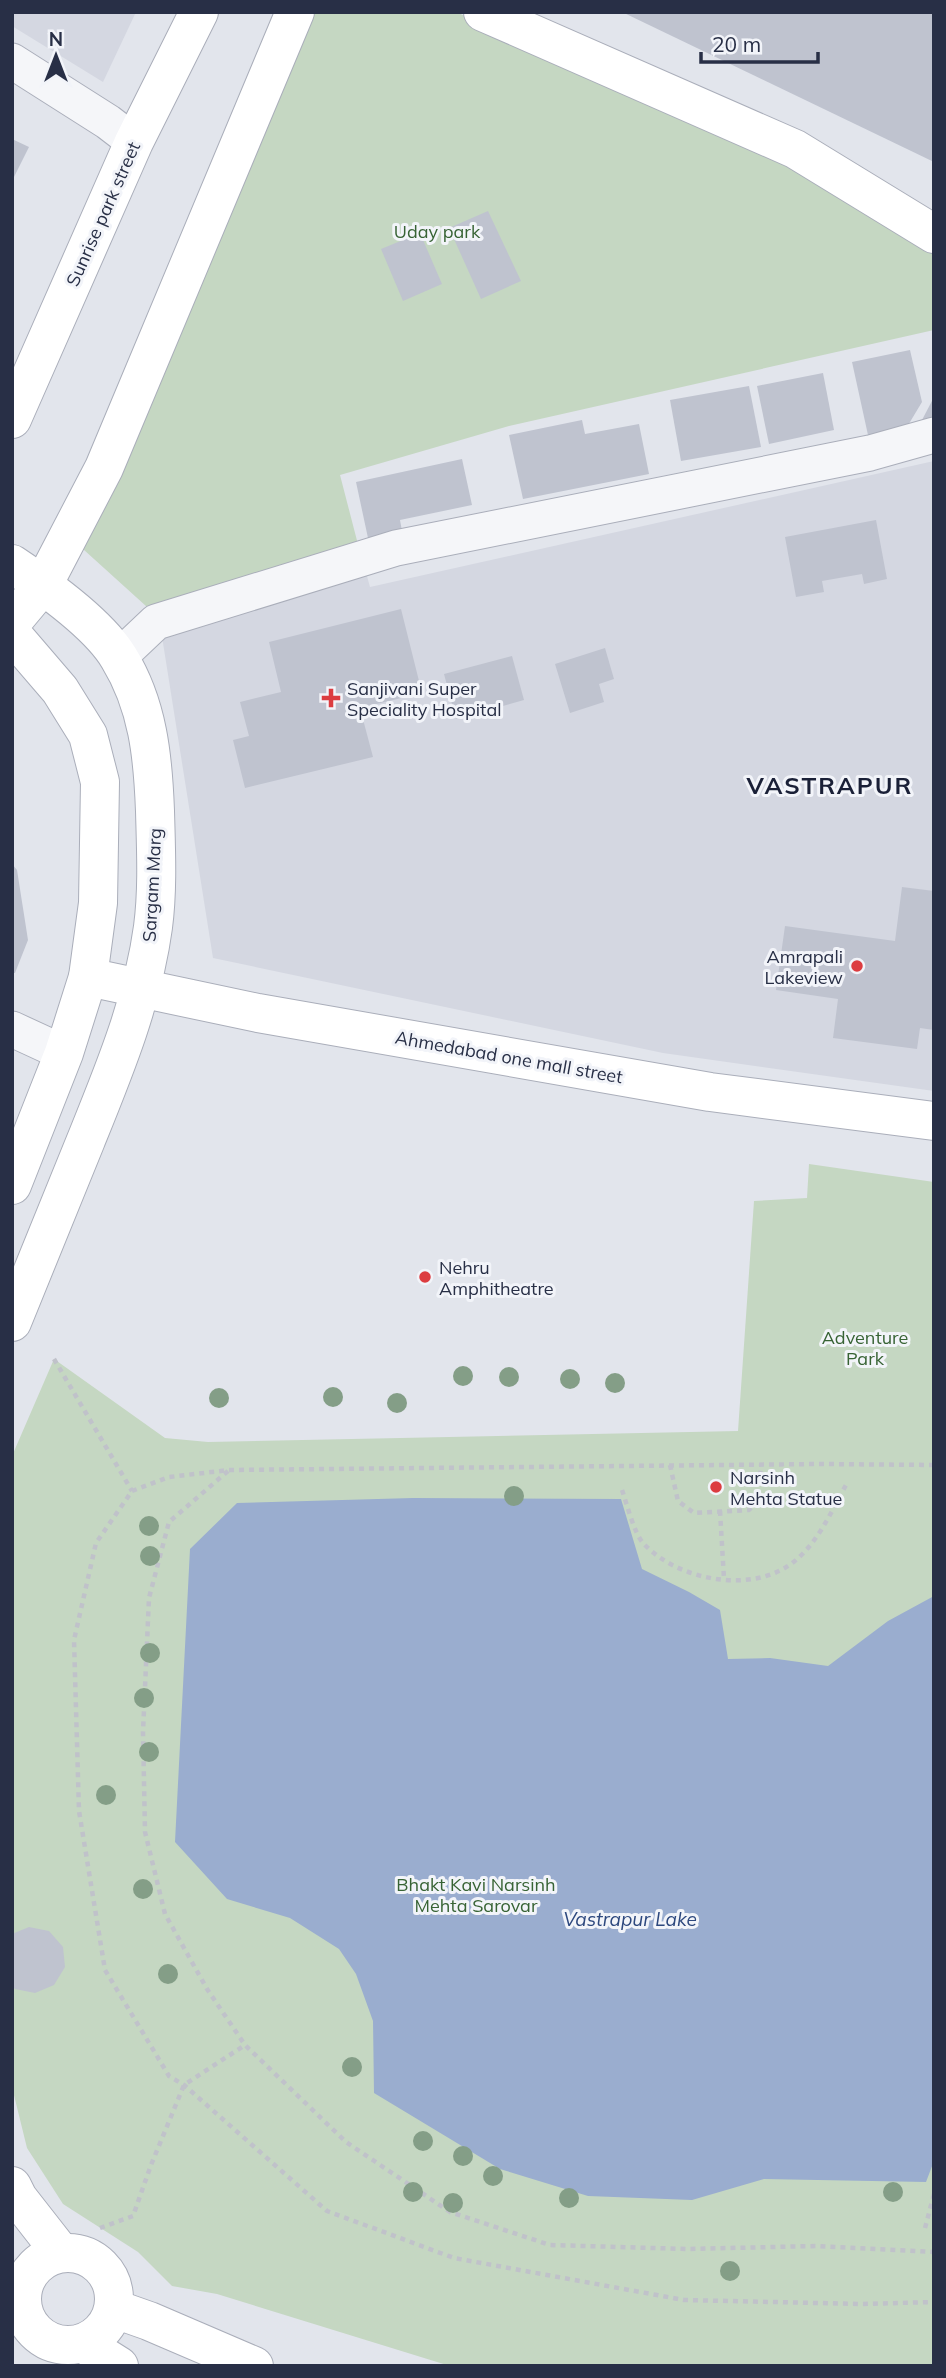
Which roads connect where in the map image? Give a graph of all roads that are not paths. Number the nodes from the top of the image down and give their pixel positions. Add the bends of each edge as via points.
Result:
1 (199, 12) edge
2 (295, 12) edge
3 (483, 12) edge
4 (12, 61) edge
5 (134, 142) junction
6 (934, 234) edge
7 (12, 419) edge
8 (934, 435) edge
9 (12, 564) edge
10 (43, 585) junction
11 (12, 622) edge
12 (12, 634) edge
13 (119, 657) junction
14 (88, 977) junction
15 (141, 986) junction
16 (12, 1030) edge
17 (64, 1053) junction
18 (934, 1121) edge
19 (12, 1185) edge
20 (12, 1322) edge
21 (12, 2186) edge
22 (61, 2253) junction
23 (17, 2306) edge
24 (115, 2309) junction
25 (72, 2351) edge
26 (119, 2366) edge
27 (254, 2366) edge

1 - 5 main road, Sunrise park street
2 - 10 main road via 104,468
3 - 6 main road via 796,149
4 - 5 street
5 - 7 main road, Sunrise park street
8 - 13 street via 870,453 396,548 156,622
9 - 10 main road, Sargam Marg
10 - 11 main road
10 - 13 main road, Sargam Marg via 89,623
12 - 14 main road via 60,690 88,735 100,782 98,903
13 - 15 main road, Sargam Marg via 144,712 153,762 153,926
14 - 15 main road, Ahmedabad one mall street
14 - 17 main road
15 - 18 main road, Ahmedabad one mall street via 258,1013 710,1092
15 - 20 main road, Sargam Marg via 115,1068
16 - 17 street
17 - 19 main road
21 - 22 main road
22 - 23 main road via 39,2263 30,2273
22 - 24 main road via 85,2256 98,2264 111,2284
23 - 25 main road via 40,2335
24 - 25 main road via 97,2335
24 - 27 main road
25 - 26 main road

